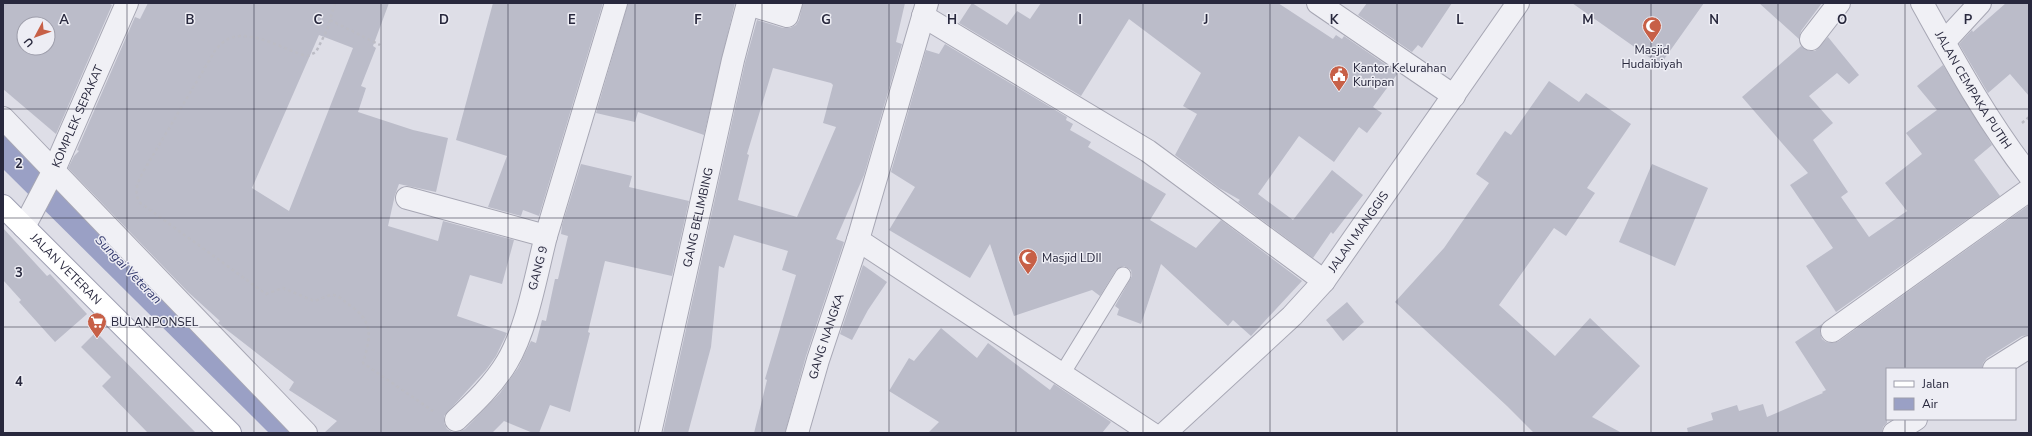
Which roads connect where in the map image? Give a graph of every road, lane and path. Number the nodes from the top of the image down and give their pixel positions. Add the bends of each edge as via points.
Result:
1 (127, 3) edge
2 (335, 3) edge
3 (616, 3) edge
4 (748, 3) edge
5 (791, 3) edge
6 (1318, 3) edge
7 (1518, 3) edge
8 (1839, 3) edge
9 (1922, 3) edge
10 (1980, 3) edge
11 (925, 10) edge
12 (330, 20) junction
13 (1811, 39) dead end
14 (1944, 42) junction
15 (380, 45) dead end
16 (1454, 96) junction
17 (3, 118) edge
18 (52, 173) junction
19 (2029, 175) edge
20 (2029, 190) edge
21 (407, 198) dead end
22 (3, 206) edge
23 (24, 227) junction
24 (546, 236) junction
25 (858, 240) junction
26 (1123, 275) dead end
27 (1324, 281) junction
28 (1832, 331) dead end
29 (2029, 347) edge
30 (1996, 368) edge
31 (1062, 374) junction
32 (456, 420) joint
33 (1914, 420) edge
34 (230, 433) edge
35 (306, 433) edge
36 (650, 433) edge
37 (797, 433) edge
38 (1151, 433) edge
39 (1166, 433) edge
40 (1894, 433) edge

1 - 18 street, KOMPLEK SEPAKAT
2 - 12 path
3 - 24 street
4 - 5 street via 788,16
4 - 36 street, GANG BELIMBING
6 - 16 street
7 - 16 street, JALAN MANGGIS
8 - 13 street
9 - 14 street, JALAN CEMPAKA PUTIH
10 - 14 street
11 - 25 street, GANG NANGKA
11 - 27 street via 1148,151
12 - 15 path
12 - 32 path via 316,52 308,56 242,35 228,39 216,48 143,172 135,193 140,202 266,294 283,288 314,301 330,295 338,297 362,313 367,321 370,341 363,363 442,417
14 - 19 street, JALAN CEMPAKA PUTIH via 2003,140
16 - 27 street, JALAN MANGGIS
17 - 18 street
18 - 23 street, KOMPLEK SEPAKAT
18 - 35 street
20 - 28 street
21 - 24 street, GANG 9
22 - 23 main road, JALAN VETERAN
23 - 34 main road, JALAN VETERAN
24 - 32 street, GANG 9 via 516,345 506,364 476,401
25 - 31 street
25 - 37 street, GANG NANGKA
26 - 31 lane
27 - 39 street, JALAN MANGGIS via 1292,316
29 - 30 street
31 - 38 street
33 - 40 street

